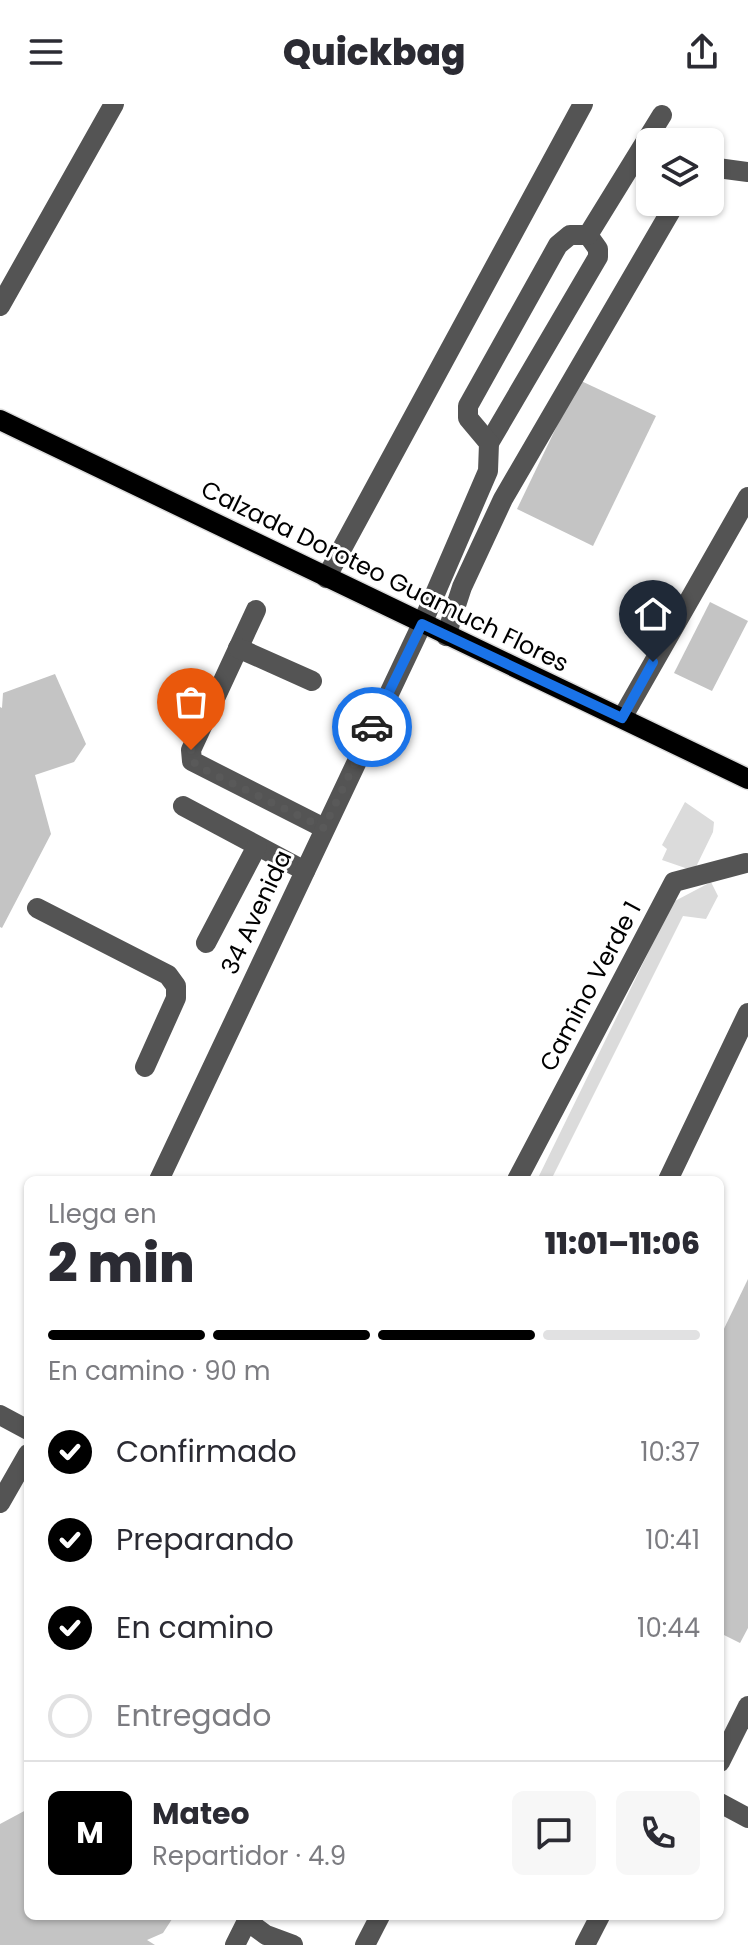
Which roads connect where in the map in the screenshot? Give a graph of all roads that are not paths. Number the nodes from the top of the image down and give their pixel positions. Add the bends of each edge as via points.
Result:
1 (114, 104) edge
2 (583, 104) edge
3 (662, 115) dead end
4 (724, 169) edge
5 (748, 172) edge
6 (668, 216) edge
7 (588, 235) junction
8 (0, 306) edge
9 (0, 420) edge
10 (489, 443) junction
11 (748, 497) edge
12 (326, 578) junction
13 (256, 610) dead end
14 (422, 624) junction
15 (446, 636) junction
16 (238, 648) junction
17 (312, 681) dead end
18 (622, 718) junction
19 (748, 779) edge
20 (183, 806) dead end
21 (324, 828) junction
22 (257, 846) junction
23 (747, 863) edge
24 (305, 871) junction
25 (37, 908) dead end
26 (206, 943) dead end
27 (748, 1013) edge
28 (145, 1067) dead end
29 (161, 1176) edge
30 (519, 1176) edge
31 (670, 1176) edge
32 (0, 1415) edge
33 (24, 1428) edge
34 (24, 1461) edge
35 (0, 1503) edge
36 (748, 1706) edge
37 (724, 1754) edge
38 (724, 1805) edge
39 (748, 1818) edge
40 (248, 1920) edge
41 (249, 1920) edge
42 (378, 1920) edge
43 (598, 1920) edge
44 (235, 1945) edge
45 (293, 1945) edge
46 (365, 1945) edge
47 (585, 1945) edge

1 - 8 street
2 - 12 street
3 - 7 street
4 - 5 street
6 - 15 street via 503,499 462,587
7 - 10 street via 598,257
7 - 10 street via 570,235 558,245 468,406 468,418
9 - 12 main road, Calzada Doroteo Guamuch Flores
10 - 14 street, 34 Avenida via 488,471
11 - 18 street
12 - 14 main road, Calzada Doroteo Guamuch Flores
13 - 16 street
14 - 15 main road, Calzada Doroteo Guamuch Flores
14 - 21 street, 34 Avenida
15 - 18 main road, Calzada Doroteo Guamuch Flores
16 - 17 street
16 - 21 street via 191,750 192,761
18 - 19 main road, Calzada Doroteo Guamuch Flores
20 - 22 street
21 - 24 street, 34 Avenida
22 - 24 street
22 - 26 street
23 - 30 street, Camino Verde 1 via 674,882
24 - 29 street, 34 Avenida
25 - 28 street via 168,975 176,986 176,998
27 - 31 street
32 - 33 street
34 - 35 street
36 - 37 street
38 - 39 street
40 - 44 street
41 - 45 street via 266,1935
42 - 46 street
43 - 47 street

